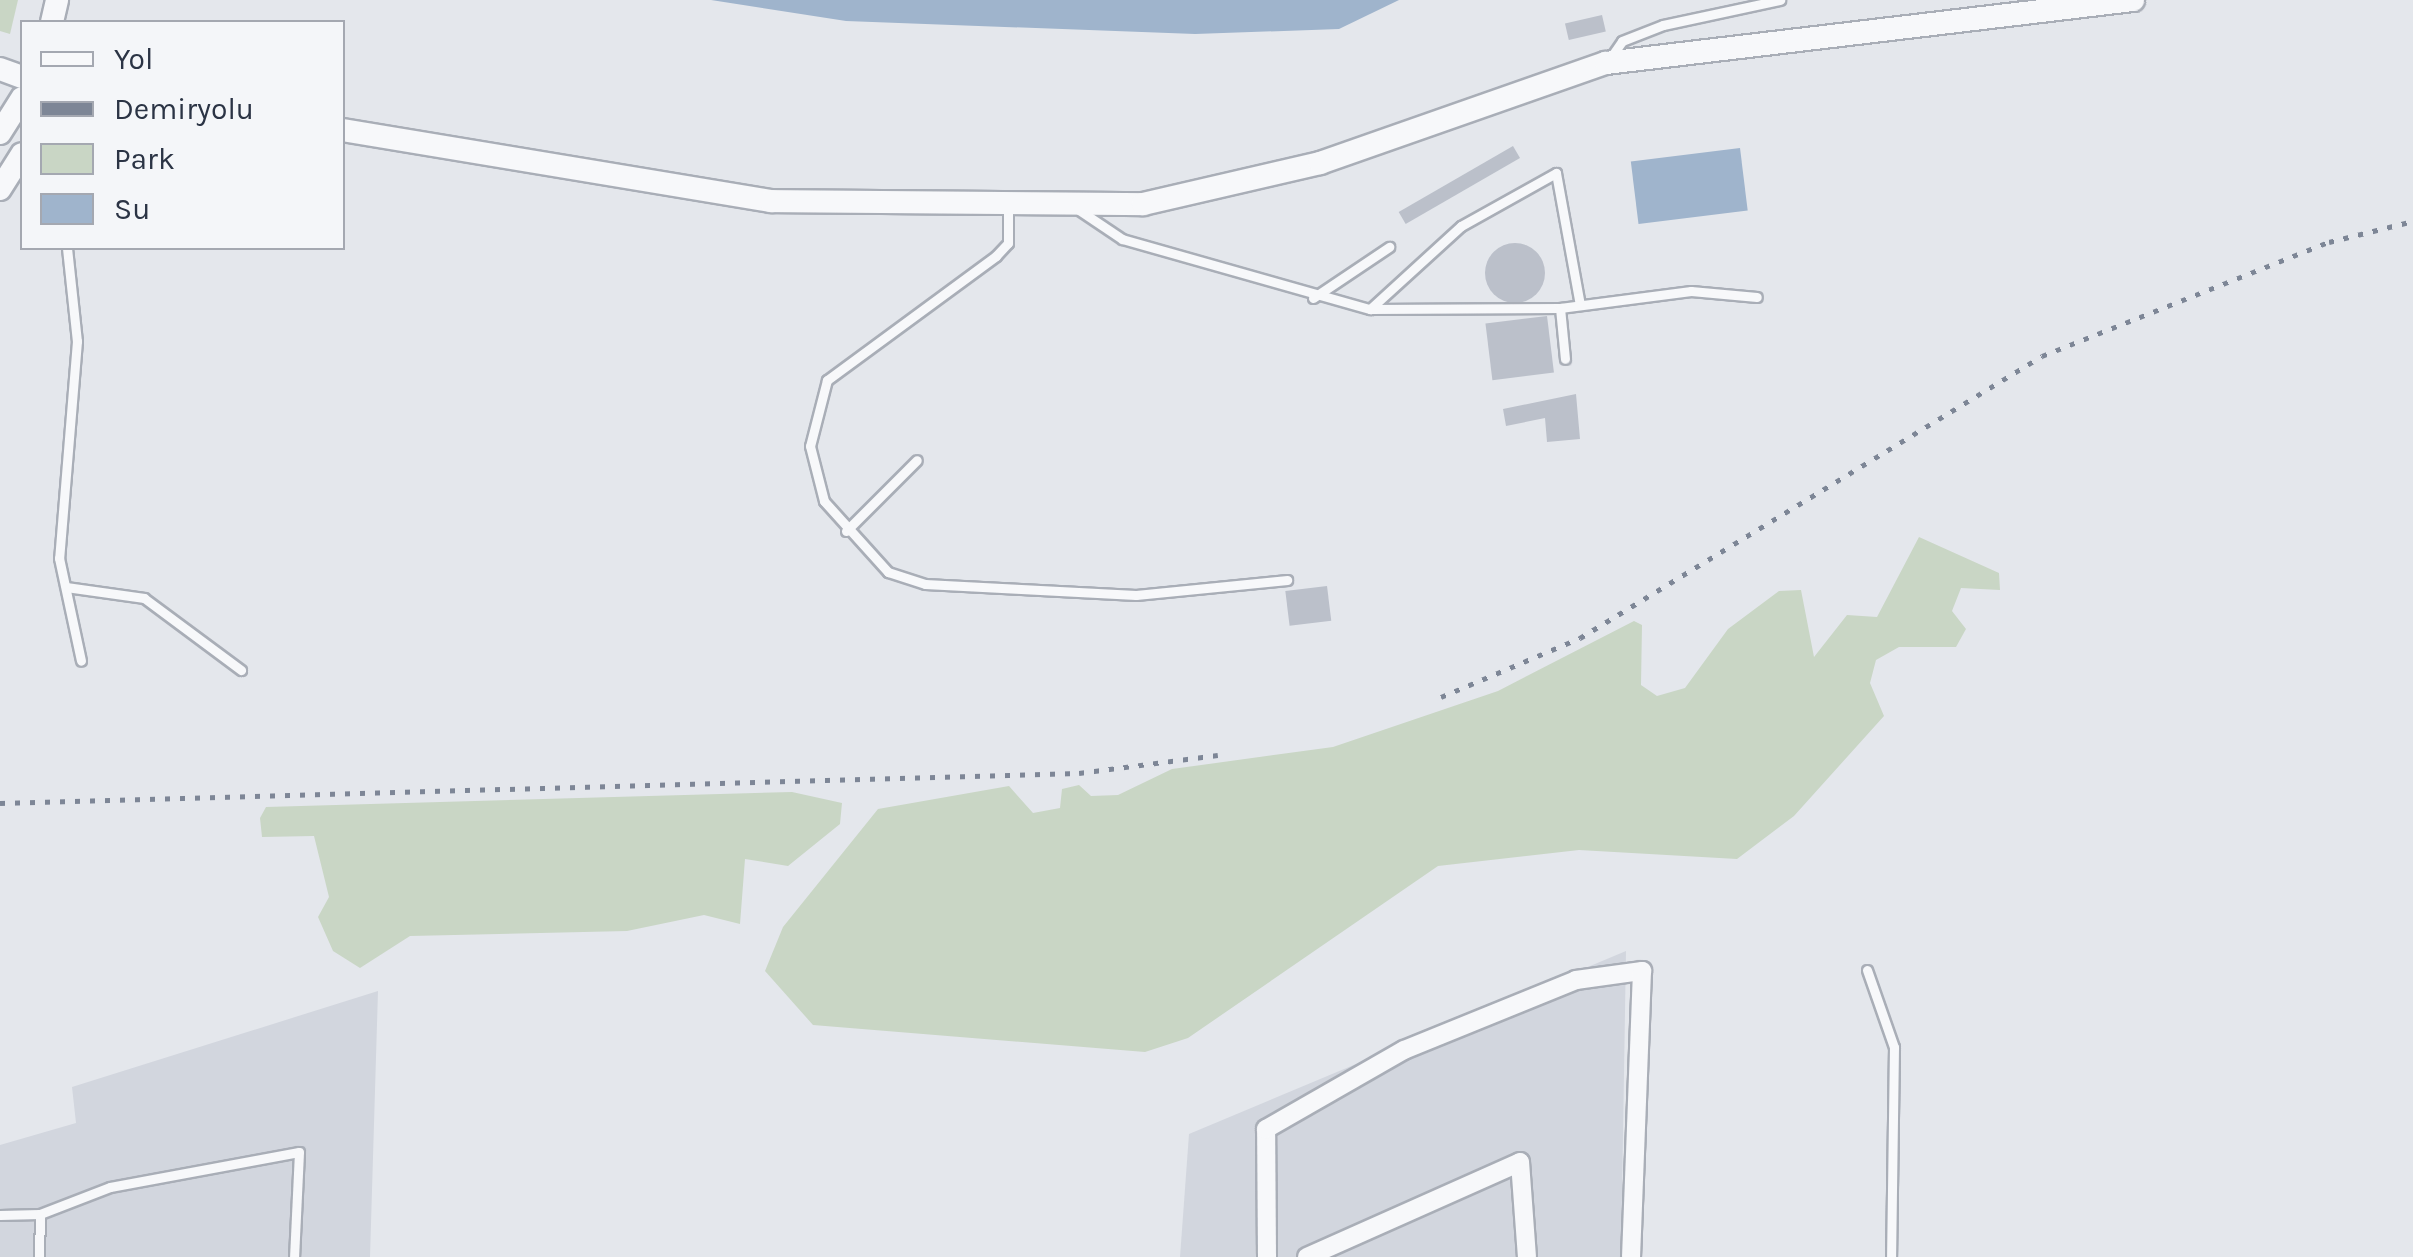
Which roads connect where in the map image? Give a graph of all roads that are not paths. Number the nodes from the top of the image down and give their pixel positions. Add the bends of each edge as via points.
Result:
1 (1780, 0) edge
2 (2133, 0) edge
3 (1606, 63) junction
4 (20, 101) edge
5 (345, 130) edge
6 (0, 133) edge
7 (20, 157) edge
8 (0, 189) edge
9 (1072, 206) junction
10 (1008, 209) junction
11 (1389, 247) dead end
12 (67, 250) edge
13 (1758, 297) dead end
14 (1314, 298) junction
15 (1580, 305) junction
16 (1560, 308) junction
17 (1370, 309) junction
18 (1565, 359) dead end
19 (917, 460) dead end
20 (846, 531) junction
21 (1288, 580) dead end
22 (66, 588) junction
23 (81, 662) dead end
24 (241, 670) dead end
25 (1868, 970) dead end
26 (0, 1214) edge
27 (40, 1214) junction
28 (39, 1257) edge
29 (294, 1257) edge
30 (1267, 1257) edge
31 (1307, 1257) edge
32 (1527, 1257) edge
33 (1631, 1257) edge
34 (1892, 1257) edge

1 - 3 lane via 1663,25 1622,41
2 - 3 street
3 - 9 street via 1320,162 1143,204
4 - 6 street
5 - 10 street via 772,201
7 - 8 street
9 - 10 street
9 - 14 lane via 1122,239
10 - 20 lane via 1008,243 996,256 826,380 810,446 824,502
11 - 14 lane
12 - 22 lane via 77,341 59,558
13 - 15 lane via 1691,291
14 - 17 lane
15 - 16 lane
15 - 17 lane via 1556,172 1461,226
16 - 17 lane
16 - 18 lane
19 - 20 lane
20 - 21 lane via 888,572 924,584 1136,595
22 - 23 lane
22 - 24 lane via 144,598
25 - 34 lane via 1894,1048
26 - 27 lane
27 - 28 lane
27 - 29 lane via 110,1187 299,1152
30 - 33 street via 1266,1129 1404,1050 1576,980 1642,971
31 - 32 street via 1520,1162

